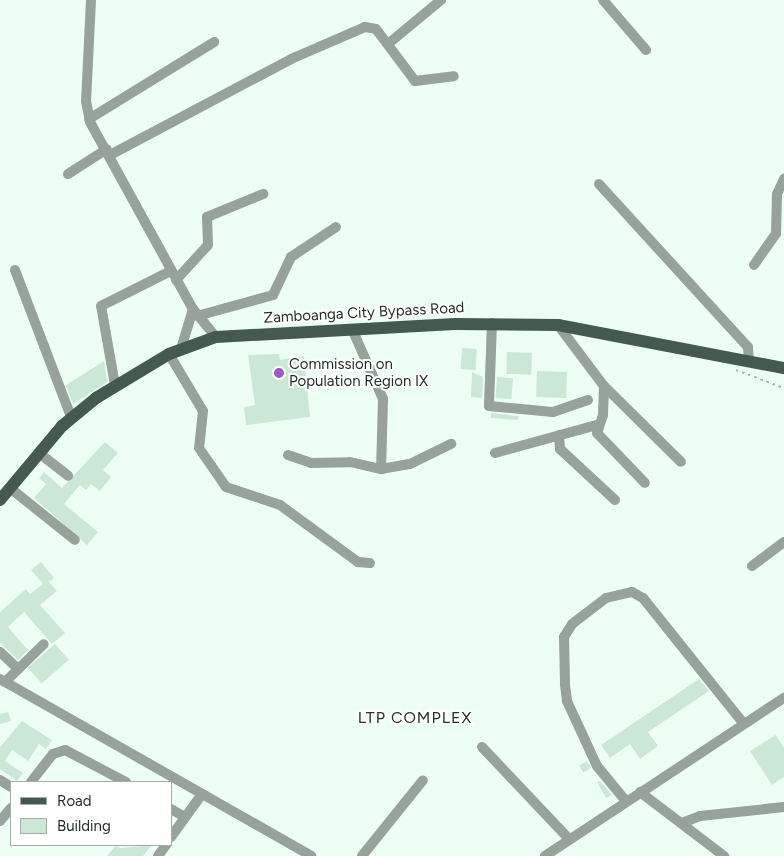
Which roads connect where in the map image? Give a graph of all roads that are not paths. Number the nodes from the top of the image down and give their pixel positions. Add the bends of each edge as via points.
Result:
1 (91, 0) edge
2 (442, 0) edge
3 (603, 0) edge
4 (214, 42) dead end
5 (388, 44) junction
6 (646, 50) dead end
7 (454, 76) dead end
8 (89, 119) junction
9 (108, 152) junction
10 (68, 174) dead end
11 (784, 179) edge
12 (599, 184) dead end
13 (263, 194) dead end
14 (336, 227) dead end
15 (754, 265) dead end
16 (15, 270) dead end
17 (174, 275) junction
18 (195, 312) junction
19 (492, 323) junction
20 (558, 325) junction
21 (352, 329) junction
22 (216, 338) junction
23 (175, 352) junction
24 (749, 361) junction
25 (784, 368) edge
26 (115, 386) junction
27 (604, 386) junction
28 (588, 400) dead end
29 (71, 417) junction
30 (597, 425) junction
31 (558, 435) junction
32 (451, 444) dead end
33 (38, 453) junction
34 (495, 453) dead end
35 (288, 455) dead end
36 (681, 462) dead end
37 (382, 469) junction
38 (68, 476) dead end
39 (645, 483) dead end
40 (10, 488) junction
41 (0, 500) edge
42 (614, 500) dead end
43 (75, 540) dead end
44 (784, 542) edge
45 (370, 563) dead end
46 (752, 566) dead end
47 (44, 644) dead end
48 (0, 652) edge
49 (18, 668) junction
50 (2, 680) edge
51 (783, 702) edge
52 (744, 724) junction
53 (482, 747) dead end
54 (423, 780) dead end
55 (32, 781) edge
56 (124, 781) edge
57 (640, 792) junction
58 (202, 794) junction
59 (625, 800) junction
60 (784, 807) edge
61 (10, 809) edge
62 (172, 810) edge
63 (185, 818) junction
64 (0, 821) edge
65 (682, 823) junction
66 (172, 836) edge
67 (569, 840) junction
68 (311, 856) edge
69 (362, 856) edge
70 (545, 856) edge
71 (724, 856) edge

1 - 8 street via 86,101
2 - 5 street
3 - 6 street
4 - 8 street
5 - 7 street via 415,81
5 - 9 street via 372,26 358,29
8 - 9 street
9 - 10 street
9 - 17 street
11 - 15 street via 777,194 776,234
12 - 24 street via 736,332 750,349
13 - 17 street via 207,217 208,245
14 - 18 street via 291,257 273,295
16 - 29 street
17 - 18 street
17 - 26 street via 101,306
18 - 22 street
18 - 23 street
19 - 20 main road, Zamboanga City Bypass Road
19 - 21 main road, Zamboanga City Bypass Road
19 - 28 street via 489,406 553,412
20 - 24 main road, Zamboanga City Bypass Road
20 - 27 street
21 - 22 main road, Zamboanga City Bypass Road
21 - 37 street via 383,399
22 - 23 main road, Zamboanga City Bypass Road
23 - 26 main road, Zamboanga City Bypass Road
23 - 45 street via 204,411 199,448 226,487 280,505 358,562
24 - 25 main road, Zamboanga City Bypass Road
26 - 29 main road, Zamboanga City Bypass Road
27 - 30 street via 603,415
27 - 36 street
29 - 33 main road, Zamboanga City Bypass Road
30 - 31 street
30 - 39 street via 600,438
31 - 34 street
31 - 42 street via 560,449
32 - 37 street via 410,464
33 - 38 street
33 - 40 main road, Zamboanga City Bypass Road
35 - 37 street via 311,463 350,462 366,469
40 - 41 main road, Zamboanga City Bypass Road
40 - 43 street
44 - 46 street
47 - 49 street
48 - 49 street
49 - 50 street
50 - 58 street
51 - 52 street
52 - 57 street
52 - 59 street via 643,598 632,592 606,598 572,624 564,637 565,684 567,701 597,766
53 - 67 street
54 - 69 street
55 - 56 street via 53,754 65,750
57 - 59 street
57 - 65 street
58 - 63 street
58 - 68 street
59 - 67 street
60 - 65 street via 700,816
61 - 64 street
62 - 63 street
63 - 66 street
65 - 71 street
67 - 70 street

